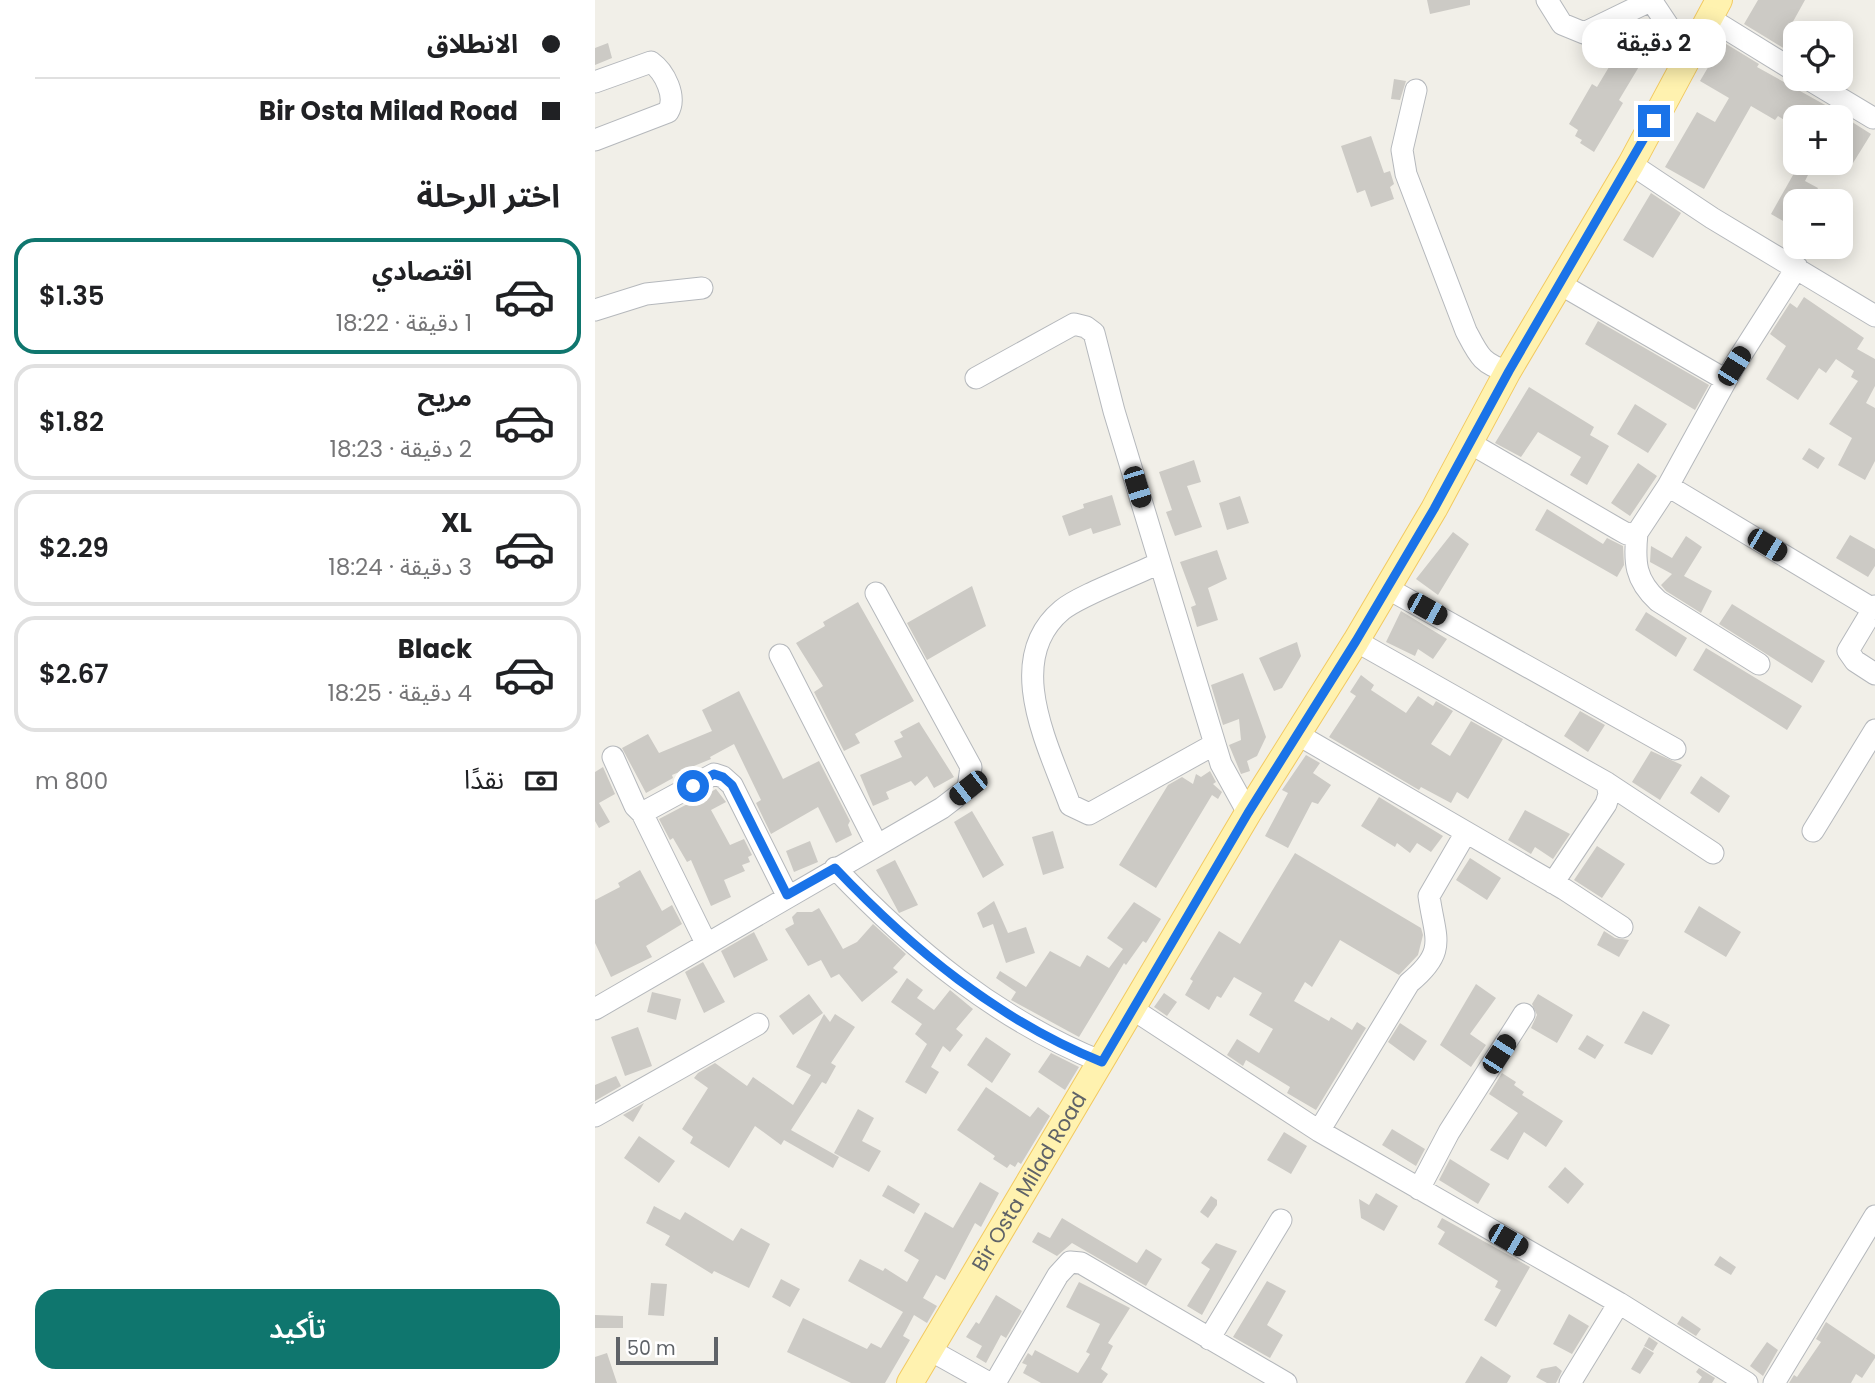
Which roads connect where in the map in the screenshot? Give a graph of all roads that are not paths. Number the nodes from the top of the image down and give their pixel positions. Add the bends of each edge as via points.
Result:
1 (1548, 0) edge
2 (1652, 0) edge
3 (1714, 9) edge
4 (1689, 57) junction
5 (1783, 62) edge
6 (595, 82) edge
7 (1416, 90) dead end
8 (1828, 91) edge
9 (1873, 118) dead end
10 (595, 140) edge
11 (1631, 164) junction
12 (1797, 267) junction
13 (1560, 284) junction
14 (702, 288) dead end
15 (595, 310) edge
16 (1875, 316) edge
17 (1509, 371) junction
18 (976, 378) dead end
19 (1726, 380) junction
20 (1470, 443) junction
21 (1668, 486) junction
22 (1637, 533) junction
23 (1159, 563) junction
24 (1387, 588) junction
25 (876, 593) dead end
26 (1874, 607) edge
27 (1356, 641) junction
28 (780, 655) dead end
29 (1759, 664) dead end
30 (1875, 674) edge
31 (1875, 730) edge
32 (1297, 734) junction
33 (1215, 744) junction
34 (1675, 749) dead end
35 (613, 757) dead end
36 (1607, 783) junction
37 (642, 813) junction
38 (1248, 813) junction
39 (1812, 831) dead end
40 (1465, 834) junction
41 (877, 845) junction
42 (1713, 853) dead end
43 (835, 868) junction
44 (1553, 883) junction
45 (787, 895) junction
46 (1622, 927) dead end
47 (706, 943) junction
48 (598, 1000) edge
49 (1134, 1010) junction
50 (1524, 1014) dead end
51 (758, 1024) dead end
52 (1102, 1062) junction
53 (595, 1116) edge
54 (1319, 1131) junction
55 (1419, 1189) junction
56 (1875, 1216) edge
57 (1281, 1220) dead end
58 (1619, 1303) junction
59 (1209, 1339) junction
60 (930, 1350) junction
61 (911, 1383) edge
62 (989, 1383) edge
63 (995, 1383) edge
64 (1286, 1383) edge
65 (1570, 1383) edge
66 (1747, 1383) edge
67 (1774, 1383) edge

1 - 2 street via 1562,24 1584,33
2 - 4 street
3 - 4 main road, Bir Osta Milad Road
3 - 5 street
4 - 11 main road, Bir Osta Milad Road
6 - 10 street via 651,62 672,94 672,104 668,112
7 - 17 street via 1402,150 1406,174 1478,354 1491,367
8 - 9 street
11 - 12 street
11 - 13 main road, Bir Osta Milad Road
12 - 16 street
12 - 19 street
13 - 17 main road, Bir Osta Milad Road
13 - 19 street
14 - 15 street via 646,294
17 - 20 main road, Bir Osta Milad Road
18 - 23 street via 1074,324 1094,333
19 - 21 street
20 - 22 street via 1618,530
20 - 24 main road, Bir Osta Milad Road
21 - 22 street
21 - 26 street
22 - 29 street via 1634,562 1645,589
23 - 33 street
23 - 33 street via 1063,609 1041,633 1035,657 1034,703 1070,805 1089,814
24 - 27 main road, Bir Osta Milad Road
24 - 34 street
25 - 41 street via 971,767 968,788
26 - 30 street via 1848,651 1855,662
27 - 32 main road, Bir Osta Milad Road
27 - 36 street
28 - 41 street
31 - 39 street
32 - 38 main road, Bir Osta Milad Road
32 - 40 street
33 - 38 street via 1233,791
35 - 37 street
36 - 42 street
36 - 44 street via 1606,804
37 - 45 street via 714,774 723,777 732,785
37 - 47 street
38 - 49 main road, Bir Osta Milad Road
40 - 44 street
40 - 54 street via 1429,896 1438,931 1433,958 1409,983
41 - 43 street
43 - 45 street
43 - 52 street via 904,936 979,995 1059,1043
44 - 46 street
45 - 47 street
47 - 48 street
49 - 52 main road, Bir Osta Milad Road
49 - 54 street
50 - 55 street via 1449,1132
51 - 53 street
52 - 60 main road, Bir Osta Milad Road
54 - 55 street
55 - 58 street
56 - 67 street
57 - 59 street
58 - 65 street
58 - 66 street
59 - 63 street via 1081,1263 1070,1262
59 - 64 street
60 - 61 main road, Bir Osta Milad Road
60 - 62 street

